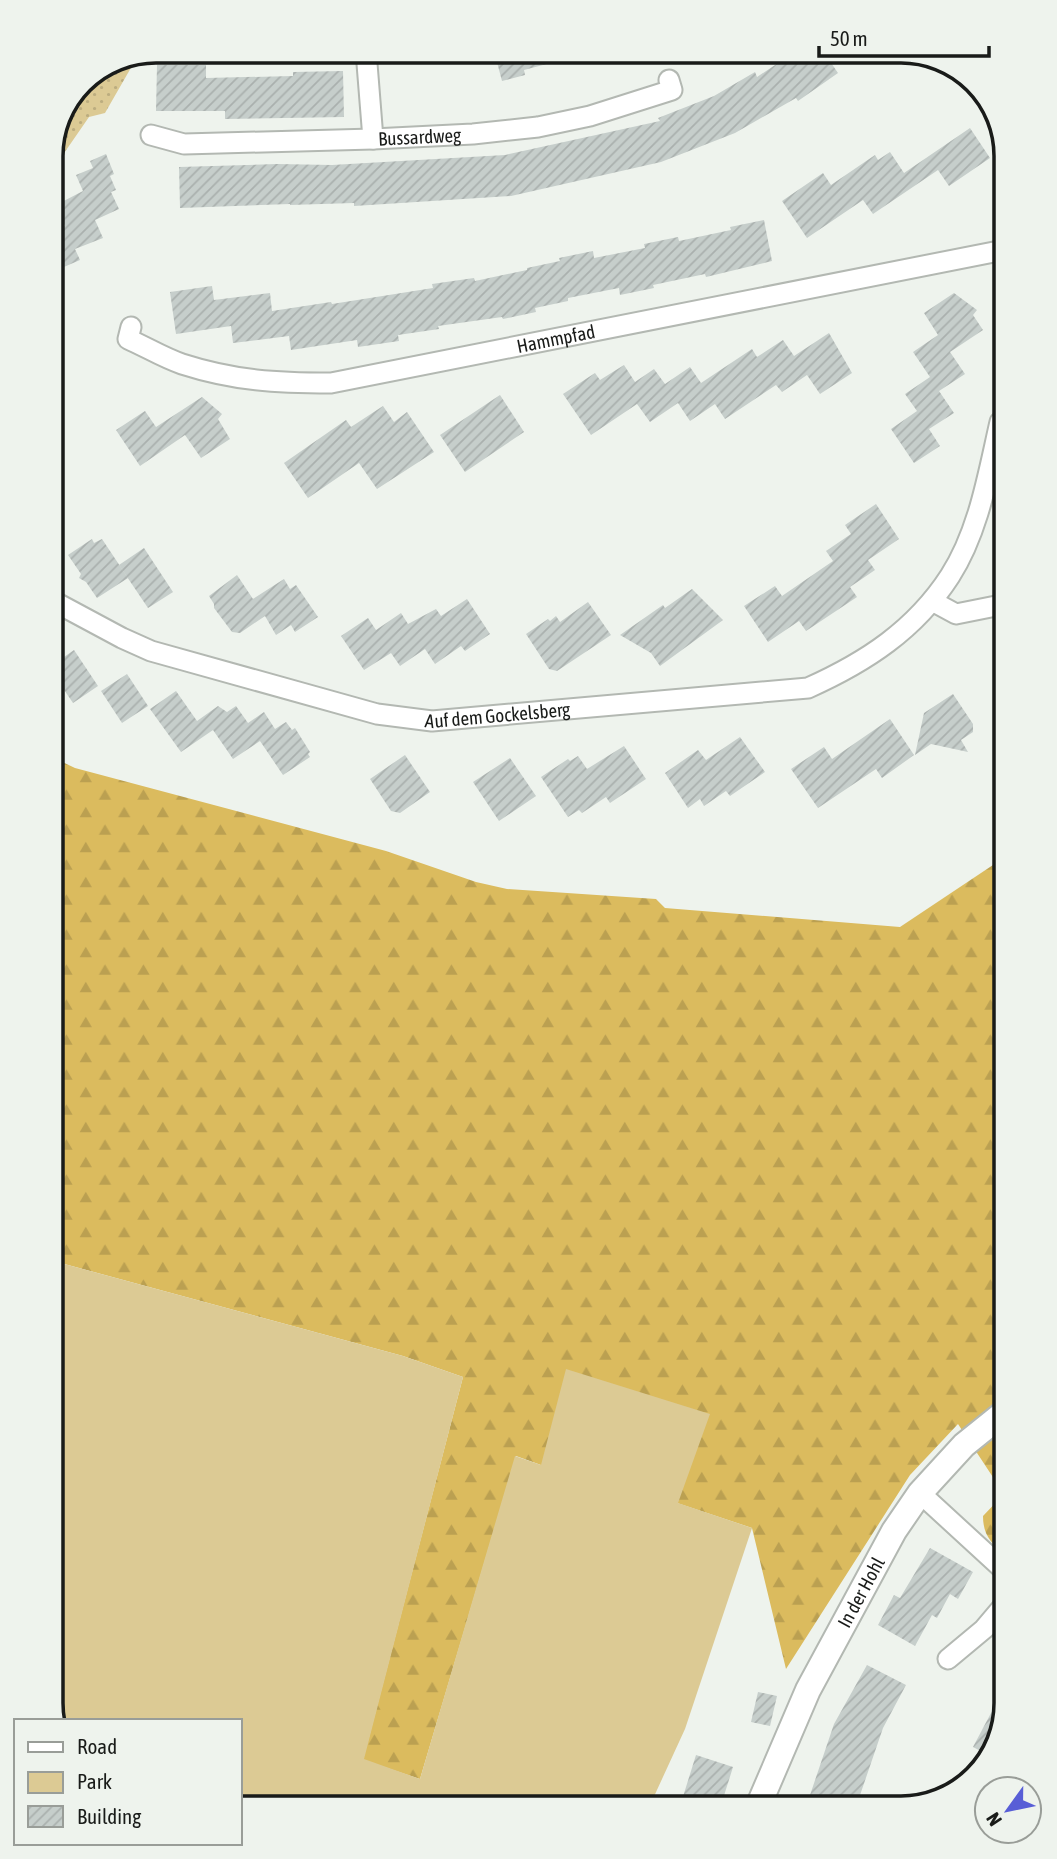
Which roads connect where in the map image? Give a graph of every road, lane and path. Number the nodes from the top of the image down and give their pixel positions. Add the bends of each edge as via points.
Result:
1 (367, 63) edge
2 (669, 80) dead end
3 (151, 135) dead end
4 (373, 139) junction
5 (994, 252) edge
6 (131, 327) dead end
7 (994, 449) edge
8 (932, 601) junction
9 (994, 605) edge
10 (63, 606) edge
11 (994, 1420) edge
12 (920, 1493) junction
13 (994, 1561) edge
14 (994, 1617) edge
15 (948, 1659) dead end
16 (763, 1796) edge

1 - 4 street
2 - 4 street, Bussardweg via 672,90 538,127
3 - 4 street, Bussardweg via 184,144
5 - 6 street, Hammpfad via 331,383 276,383 192,366 128,339
7 - 8 street, Auf dem Gockelsberg via 966,542
8 - 9 street via 957,614
8 - 10 street, Auf dem Gockelsberg via 894,639 851,668 808,688 432,721 377,713 151,650
11 - 12 street, In der Hohl
12 - 13 street
12 - 16 street, In der Hohl via 894,1531 808,1690
14 - 15 street

